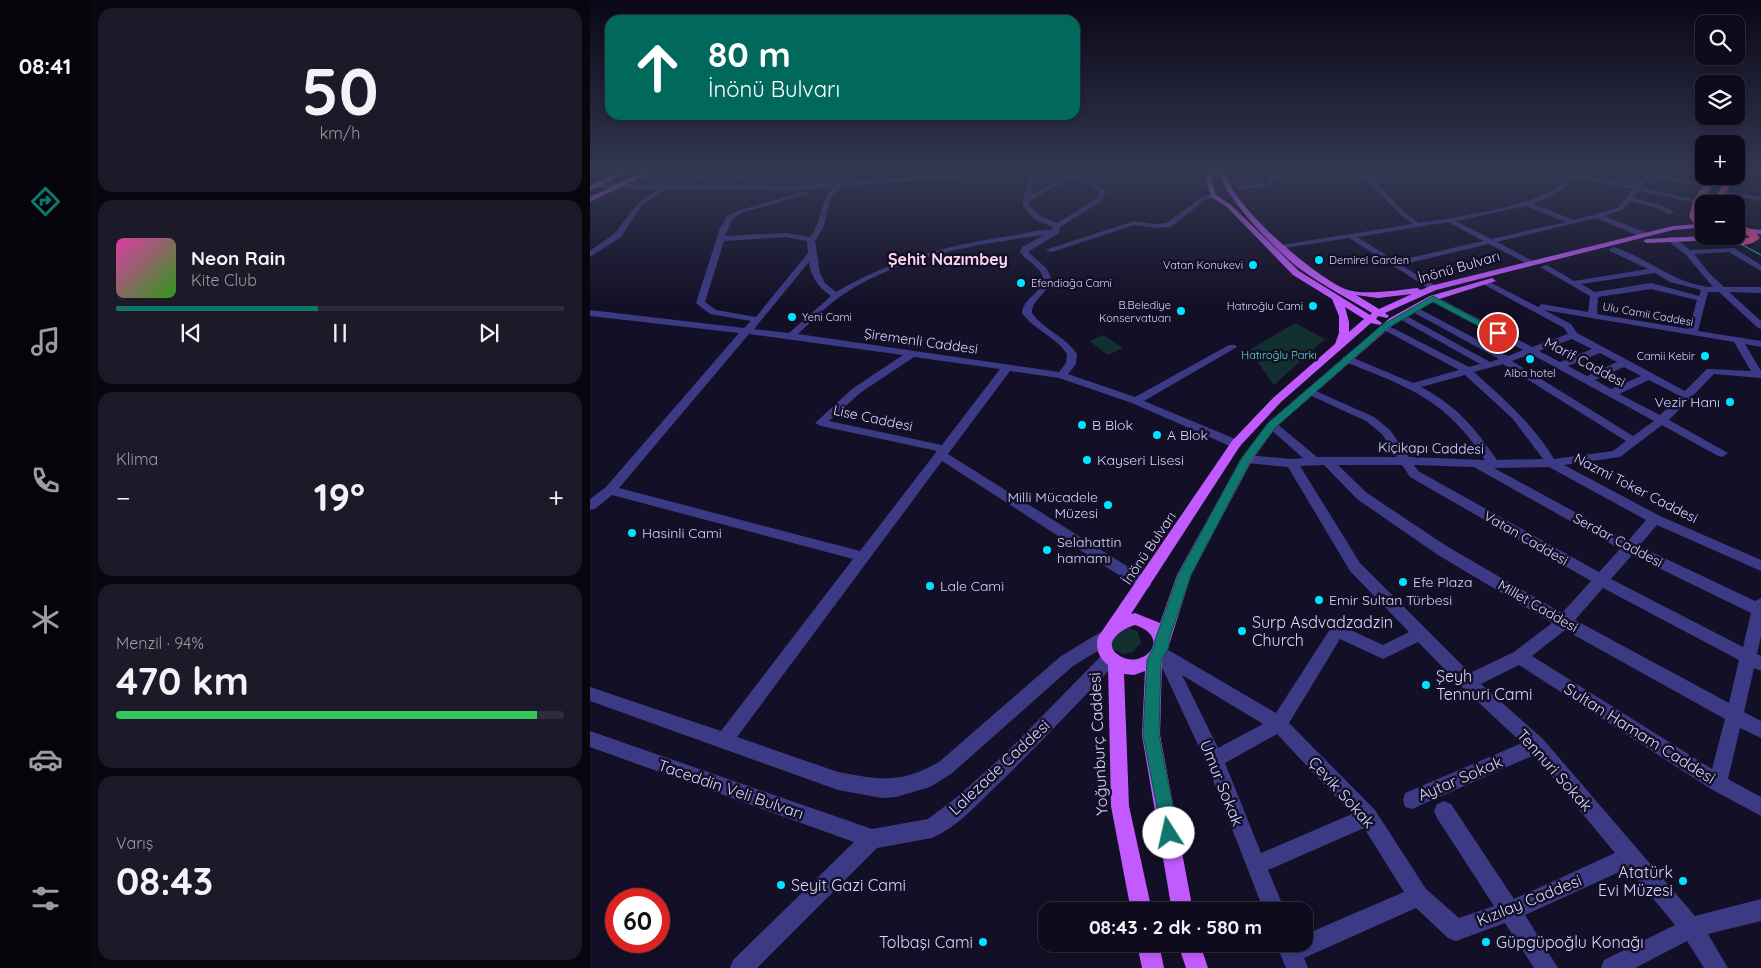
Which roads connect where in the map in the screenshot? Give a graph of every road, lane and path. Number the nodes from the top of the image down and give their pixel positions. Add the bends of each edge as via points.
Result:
1 (632, 215) edge
2 (734, 215) edge
3 (823, 215) edge
4 (1034, 215) edge
5 (1077, 215) edge
6 (1181, 215) edge
7 (1238, 215) edge
8 (1251, 215) edge
9 (1406, 215) edge
10 (1451, 215) edge
11 (1472, 215) edge
12 (1556, 215) edge
13 (1598, 216) joint
14 (1449, 220) junction
15 (1416, 222) junction
16 (1574, 222) junction
17 (1695, 227) edge
18 (1057, 229) junction
19 (1745, 229) edge
20 (1644, 234) junction
21 (1350, 236) junction
22 (1695, 238) edge
23 (1759, 238) edge
24 (721, 239) junction
25 (1671, 239) junction
26 (811, 241) junction
27 (1489, 242) junction
28 (1745, 242) edge
29 (1745, 243) edge
30 (1278, 245) junction
31 (1613, 249) junction
32 (1049, 250) dead end
33 (1761, 250) edge
34 (812, 252) junction
35 (1688, 252) junction
36 (590, 255) edge
37 (1530, 263) junction
38 (1394, 264) junction
39 (1544, 267) junction
40 (1656, 270) junction
41 (1761, 270) edge
42 (1707, 276) junction
43 (1485, 283) junction
44 (1575, 283) junction
45 (1705, 289) junction
46 (1724, 290) junction
47 (1761, 290) edge
48 (1342, 291) junction
49 (1432, 292) junction
50 (1594, 295) junction
51 (837, 296) junction
52 (1334, 297) junction
53 (1702, 299) junction
54 (1531, 305) junction
55 (1414, 309) junction
56 (1572, 312) junction
57 (590, 313) edge
58 (1374, 316) junction
59 (1592, 316) junction
60 (758, 320) junction
61 (1393, 321) junction
62 (1761, 326) edge
63 (746, 330) junction
64 (1570, 330) junction
65 (1693, 333) junction
66 (790, 336) junction
67 (1738, 340) junction
68 (1340, 344) junction
69 (1761, 344) edge
70 (1232, 347) dead end
71 (1599, 350) junction
72 (1531, 351) junction
73 (913, 353) junction
74 (1347, 359) junction
75 (1505, 360) junction
76 (1624, 364) junction
77 (1488, 365) junction
78 (1559, 366) junction
79 (1006, 367) junction
80 (1466, 370) junction
81 (1061, 375) junction
82 (1759, 375) edge
83 (1649, 376) junction
84 (1587, 380) junction
85 (1412, 386) junction
86 (1309, 391) junction
87 (1612, 393) junction
88 (1687, 396) junction
89 (1136, 401) junction
90 (1662, 420) junction
91 (1272, 425) junction
92 (1634, 441) junction
93 (1236, 444) junction
94 (943, 452) junction
95 (1722, 453) dead end
96 (1246, 459) junction
97 (1314, 461) junction
98 (1406, 461) junction
99 (1292, 463) junction
100 (1329, 463) junction
101 (1477, 463) junction
102 (1552, 463) junction
103 (1494, 464) junction
104 (610, 490) junction
105 (590, 506) edge
106 (1655, 520) junction
107 (1630, 548) junction
108 (864, 558) junction
109 (1761, 566) edge
110 (1601, 580) junction
111 (1144, 584) junction
112 (1760, 608) edge
113 (1564, 622) junction
114 (1421, 633) junction
115 (1107, 635) junction
116 (1160, 652) junction
117 (1520, 657) junction
118 (1113, 660) junction
119 (1754, 661) edge
120 (1468, 682) junction
121 (590, 694) edge
122 (1734, 715) junction
123 (1279, 724) junction
124 (1761, 730) edge
125 (590, 739) edge
126 (724, 741) junction
127 (1537, 746) junction
128 (1214, 759) junction
129 (1718, 783) junction
130 (1412, 800) dead end
131 (1761, 807) edge
132 (1444, 811) dead end
133 (1368, 817) junction
134 (872, 839) junction
135 (1630, 857) junction
136 (1255, 866) junction
137 (1418, 896) junction
138 (1139, 902) edge
139 (1181, 902) edge
140 (1270, 902) edge
141 (1761, 910) edge
142 (1511, 911) junction
143 (1691, 928) junction
144 (1456, 930) joint
145 (1150, 952) edge
146 (1191, 952) edge
147 (1291, 955) edge
148 (740, 968) edge
149 (1153, 968) edge
150 (1196, 968) edge
151 (1547, 968) edge
152 (1612, 968) edge
153 (1717, 968) edge

1 - 36 street via 618,235
2 - 24 street via 726,224
3 - 26 street via 821,227
4 - 18 street
5 - 18 street
6 - 32 street via 1168,225 1134,223
7 - 52 main road via 1296,273
8 - 30 main road
9 - 15 street
10 - 15 street
11 - 14 street
12 - 16 street
13 - 16 street
13 - 20 street
14 - 21 street
14 - 27 street
15 - 30 street
16 - 27 street
17 - 20 main road, İnönü Bulvarı
18 - 51 street via 933,254 873,276
18 - 81 street via 1024,252 1047,278 1042,291 1028,303 1027,313 1067,346 1072,354 1071,364
19 - 23 highway
20 - 37 main road, İnönü Bulvarı
21 - 30 street
21 - 38 street, Marif Caddesi
22 - 25 main road, İnönü Bulvarı
23 - 28 highway
24 - 26 street via 786,235
24 - 60 street via 700,304 713,312
25 - 31 main road, İnönü Bulvarı
25 - 35 street
26 - 34 street
27 - 37 street
27 - 38 street
29 - 33 highway
30 - 48 main road via 1303,267
31 - 39 main road, İnönü Bulvarı
31 - 40 street
34 - 51 street via 817,279
34 - 60 street
35 - 41 street via 1731,250
35 - 42 street
37 - 49 main road, İnönü Bulvarı
38 - 49 street, Marif Caddesi
39 - 43 main road, İnönü Bulvarı
39 - 44 street
40 - 44 street
40 - 45 street via 1673,280
42 - 45 street
42 - 46 street
43 - 49 main road, İnönü Bulvarı
43 - 54 street
44 - 50 street
45 - 46 street
45 - 53 street
46 - 47 street
46 - 62 street
48 - 49 main road via 1378,295
48 - 58 main road
49 - 55 main road, İnönü Bulvarı
49 - 58 main road, İnönü Bulvarı
49 - 72 street, Marif Caddesi
50 - 53 street via 1651,286
50 - 59 street
51 - 66 street
52 - 58 main road
52 - 68 main road via 1345,318 1346,329
53 - 65 street
54 - 56 street, Ulu Camii Caddesi
54 - 64 street
55 - 61 main road, İnönü Bulvarı
55 - 75 street
56 - 59 street, Ulu Camii Caddesi
56 - 64 street
57 - 63 street, Şiremenli Caddesi
58 - 61 main road
58 - 68 main road, İnönü Bulvarı
59 - 65 street, Ulu Camii Caddesi
60 - 63 street
61 - 74 main road, İnönü Bulvarı
61 - 77 street
61 - 80 street
63 - 66 street, Şiremenli Caddesi
63 - 104 street
64 - 71 street
64 - 72 street
65 - 67 street, Ulu Camii Caddesi
66 - 73 street, Şiremenli Caddesi
67 - 69 street, Ulu Camii Caddesi
67 - 82 street
68 - 93 main road, İnönü Bulvarı via 1277,400
70 - 89 street
71 - 76 street
71 - 78 street
72 - 75 street
72 - 78 street, Marif Caddesi
73 - 79 street, Şiremenli Caddesi
73 - 94 street, Lise Caddesi via 856,391 821,423
74 - 85 street
74 - 86 main road, İnönü Bulvarı
75 - 77 street
75 - 92 street
76 - 83 street
76 - 84 street
77 - 80 street
78 - 84 street, Marif Caddesi
79 - 81 street, Şiremenli Caddesi
79 - 94 street
80 - 85 street
80 - 102 street via 1516,416
81 - 89 street, Şiremenli Caddesi
82 - 88 street via 1711,371
83 - 87 street
83 - 88 street
84 - 87 street, Marif Caddesi
85 - 103 street via 1435,398 1467,426
86 - 91 main road, İnönü Bulvarı
86 - 98 street, Vatan Caddesi via 1370,419 1386,432
87 - 90 street, Marif Caddesi
88 - 90 street
89 - 93 street, Şiremenli Caddesi
90 - 92 street
90 - 95 street, Marif Caddesi
91 - 96 main road, İnönü Bulvarı
91 - 97 street
92 - 102 street, Kiçikapı Caddesi via 1616,454
93 - 111 main road, İnönü Bulvarı
94 - 108 street
94 - 111 street, Lise Caddesi
96 - 99 street, Kiçikapı Caddesi
96 - 116 main road, İnönü Bulvarı via 1184,575
97 - 99 street, Kiçikapı Caddesi
97 - 100 street, Kiçikapı Caddesi
98 - 100 street, Kiçikapı Caddesi
98 - 101 street, Kiçikapı Caddesi
98 - 110 street, Vatan Caddesi via 1414,474
99 - 114 street, Tennuri Sokak via 1355,567
100 - 113 street, Millet Caddesi via 1362,496 1443,550
101 - 103 street, Kiçikapı Caddesi
101 - 107 street, Serdar Caddesi
102 - 103 street, Kiçikapı Caddesi
102 - 106 street, Nazmi Toker Caddesi
104 - 105 street
104 - 108 street
106 - 107 street
106 - 109 street, Nazmi Toker Caddesi
107 - 110 street
107 - 112 street, Serdar Caddesi
108 - 126 street
110 - 113 street
110 - 119 street, Vatan Caddesi
111 - 115 main road, İnönü Bulvarı
112 - 119 street
113 - 117 street
113 - 122 street, Millet Caddesi
114 - 120 street, Tennuri Sokak
114 - 123 street via 1383,652 1337,631
115 - 116 main road via 1120,622 1136,619 1150,623 1160,633
115 - 118 main road via 1106,652
115 - 126 street via 1067,660 956,760 911,785 875,788 838,781
116 - 118 main road via 1139,667
116 - 123 street, Çevik Sokak
116 - 128 street, Umur Sokak via 1171,665
116 - 139 main road via 1151,735
117 - 120 street
117 - 129 street, Sultan Hamam Caddesi
118 - 134 street, Lalezade Caddesi via 964,804 932,828
118 - 138 main road, Yoğunburç Caddesi via 1120,806
119 - 122 street
120 - 127 street, Tennuri Sokak
121 - 126 street
122 - 124 street, Millet Caddesi
122 - 129 street
123 - 128 street
123 - 133 street, Çevik Sokak
125 - 134 street, Taceddin Veli Bulvarı
127 - 130 street, Aytar Sokak
127 - 135 street, Tennuri Sokak
128 - 136 street, Umur Sokak
129 - 131 street, Sultan Hamam Caddesi
132 - 142 street
133 - 136 street
133 - 137 street, Çevik Sokak
134 - 148 street
135 - 142 street, Kızılay Caddesi
135 - 143 street, Tennuri Sokak
136 - 140 street, Umur Sokak
137 - 144 street, Çevik Sokak
137 - 147 street
141 - 143 street
142 - 144 street, Kızılay Caddesi
142 - 151 street
143 - 152 street
143 - 153 street, Tennuri Sokak
145 - 149 main road
146 - 150 main road

